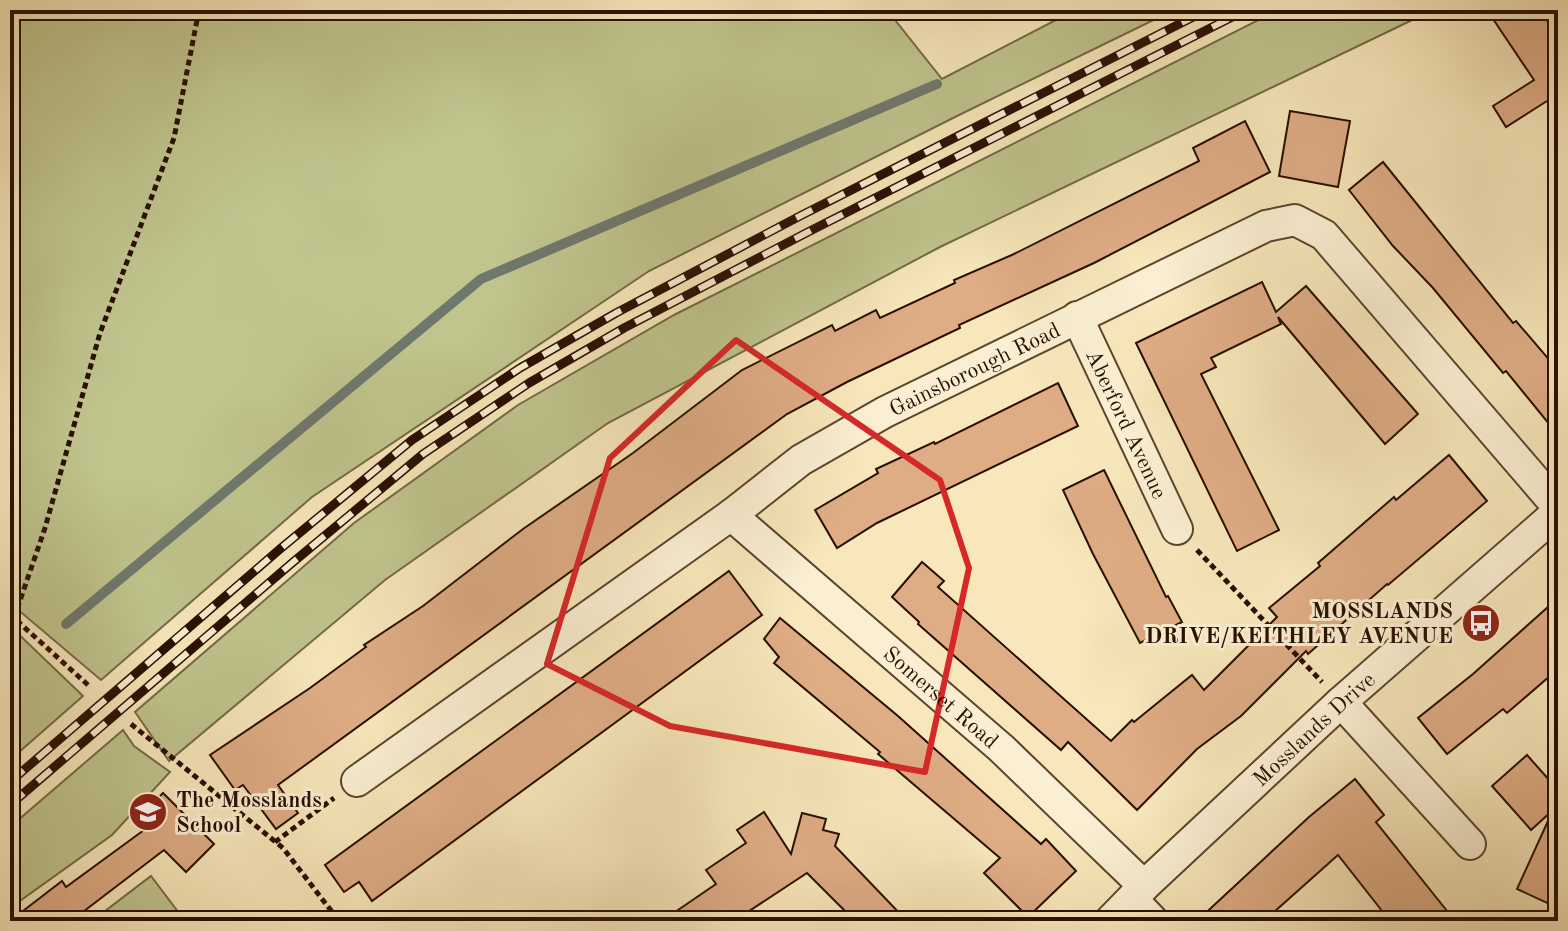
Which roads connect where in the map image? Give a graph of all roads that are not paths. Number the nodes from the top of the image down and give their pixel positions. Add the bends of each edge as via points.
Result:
1 (1077, 317) junction
2 (1558, 510) edge
3 (731, 515) junction
4 (1177, 529) road end
5 (1341, 702) junction
6 (357, 781) road end
7 (1470, 844) dead end
8 (1138, 892) junction
9 (1110, 921) edge
10 (1153, 921) edge

1 - 2 street, Gainsborough Road via 1266,226 1295,220 1324,235
1 - 3 street, Gainsborough Road via 801,460
1 - 4 street, Aberford Avenue
2 - 5 street, Mosslands Drive
3 - 6 street, Gainsborough Road
3 - 8 street, Somerset Road via 1001,748
5 - 7 street
5 - 8 street, Mosslands Drive
8 - 9 street, Mosslands Drive
8 - 10 street, Somerset Road

